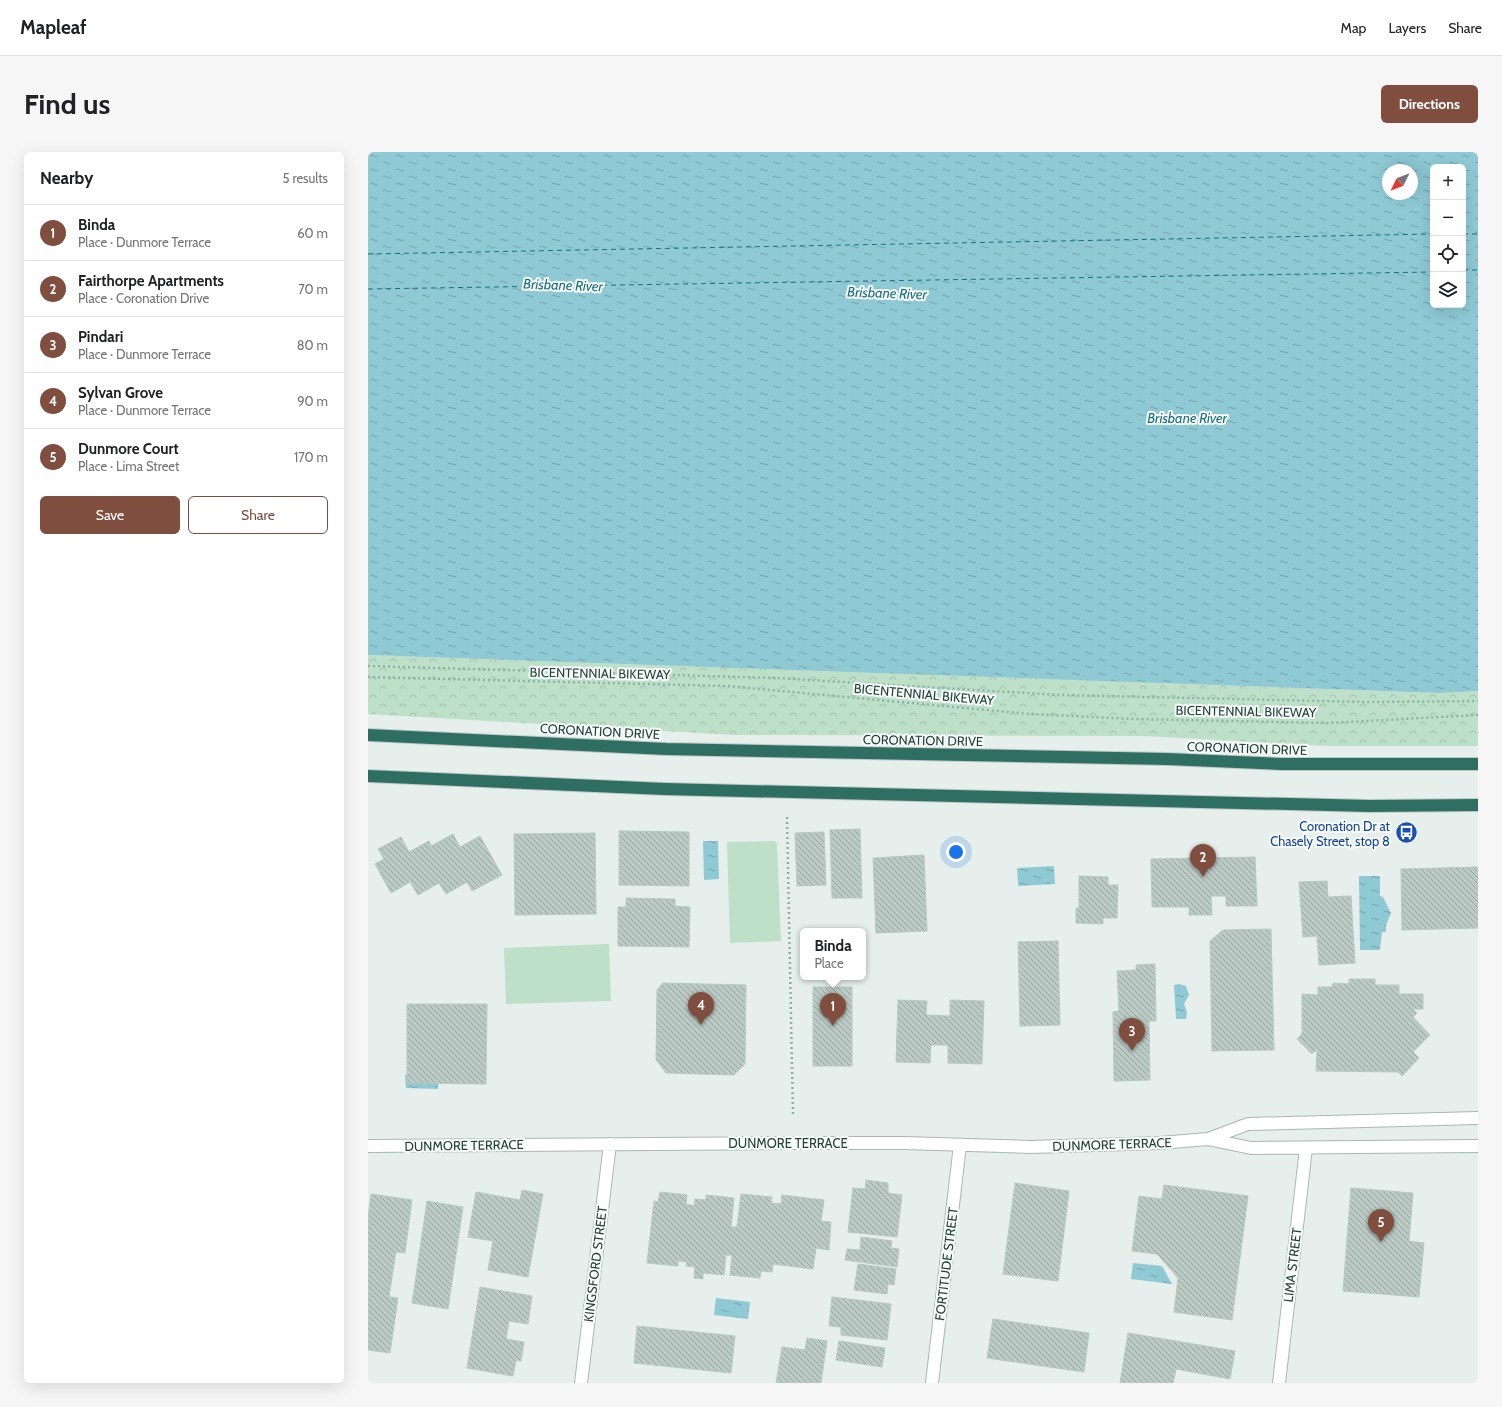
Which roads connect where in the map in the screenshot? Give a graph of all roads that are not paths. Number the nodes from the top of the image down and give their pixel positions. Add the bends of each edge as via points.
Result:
1 (368, 735) edge
2 (1478, 764) edge
3 (368, 776) edge
4 (1478, 805) edge
5 (1478, 1118) edge
6 (1208, 1139) junction
7 (610, 1144) junction
8 (960, 1145) junction
9 (368, 1146) edge
10 (1478, 1146) edge
11 (1306, 1148) junction
12 (581, 1383) edge
13 (932, 1383) edge
14 (1279, 1383) edge

1 - 2 highway, CORONATION DRIVE via 666,749 1168,759 1281,764
3 - 4 highway via 665,789 1370,806
5 - 6 street, DUNMORE TERRACE via 1248,1124
6 - 8 street, DUNMORE TERRACE via 1030,1147
6 - 11 street, DUNMORE TERRACE via 1251,1148
7 - 8 street, DUNMORE TERRACE
7 - 9 street, DUNMORE TERRACE
7 - 12 street, KINGSFORD STREET
8 - 13 street, FORTITUDE STREET
10 - 11 street, DUNMORE TERRACE
11 - 14 street, LIMA STREET

